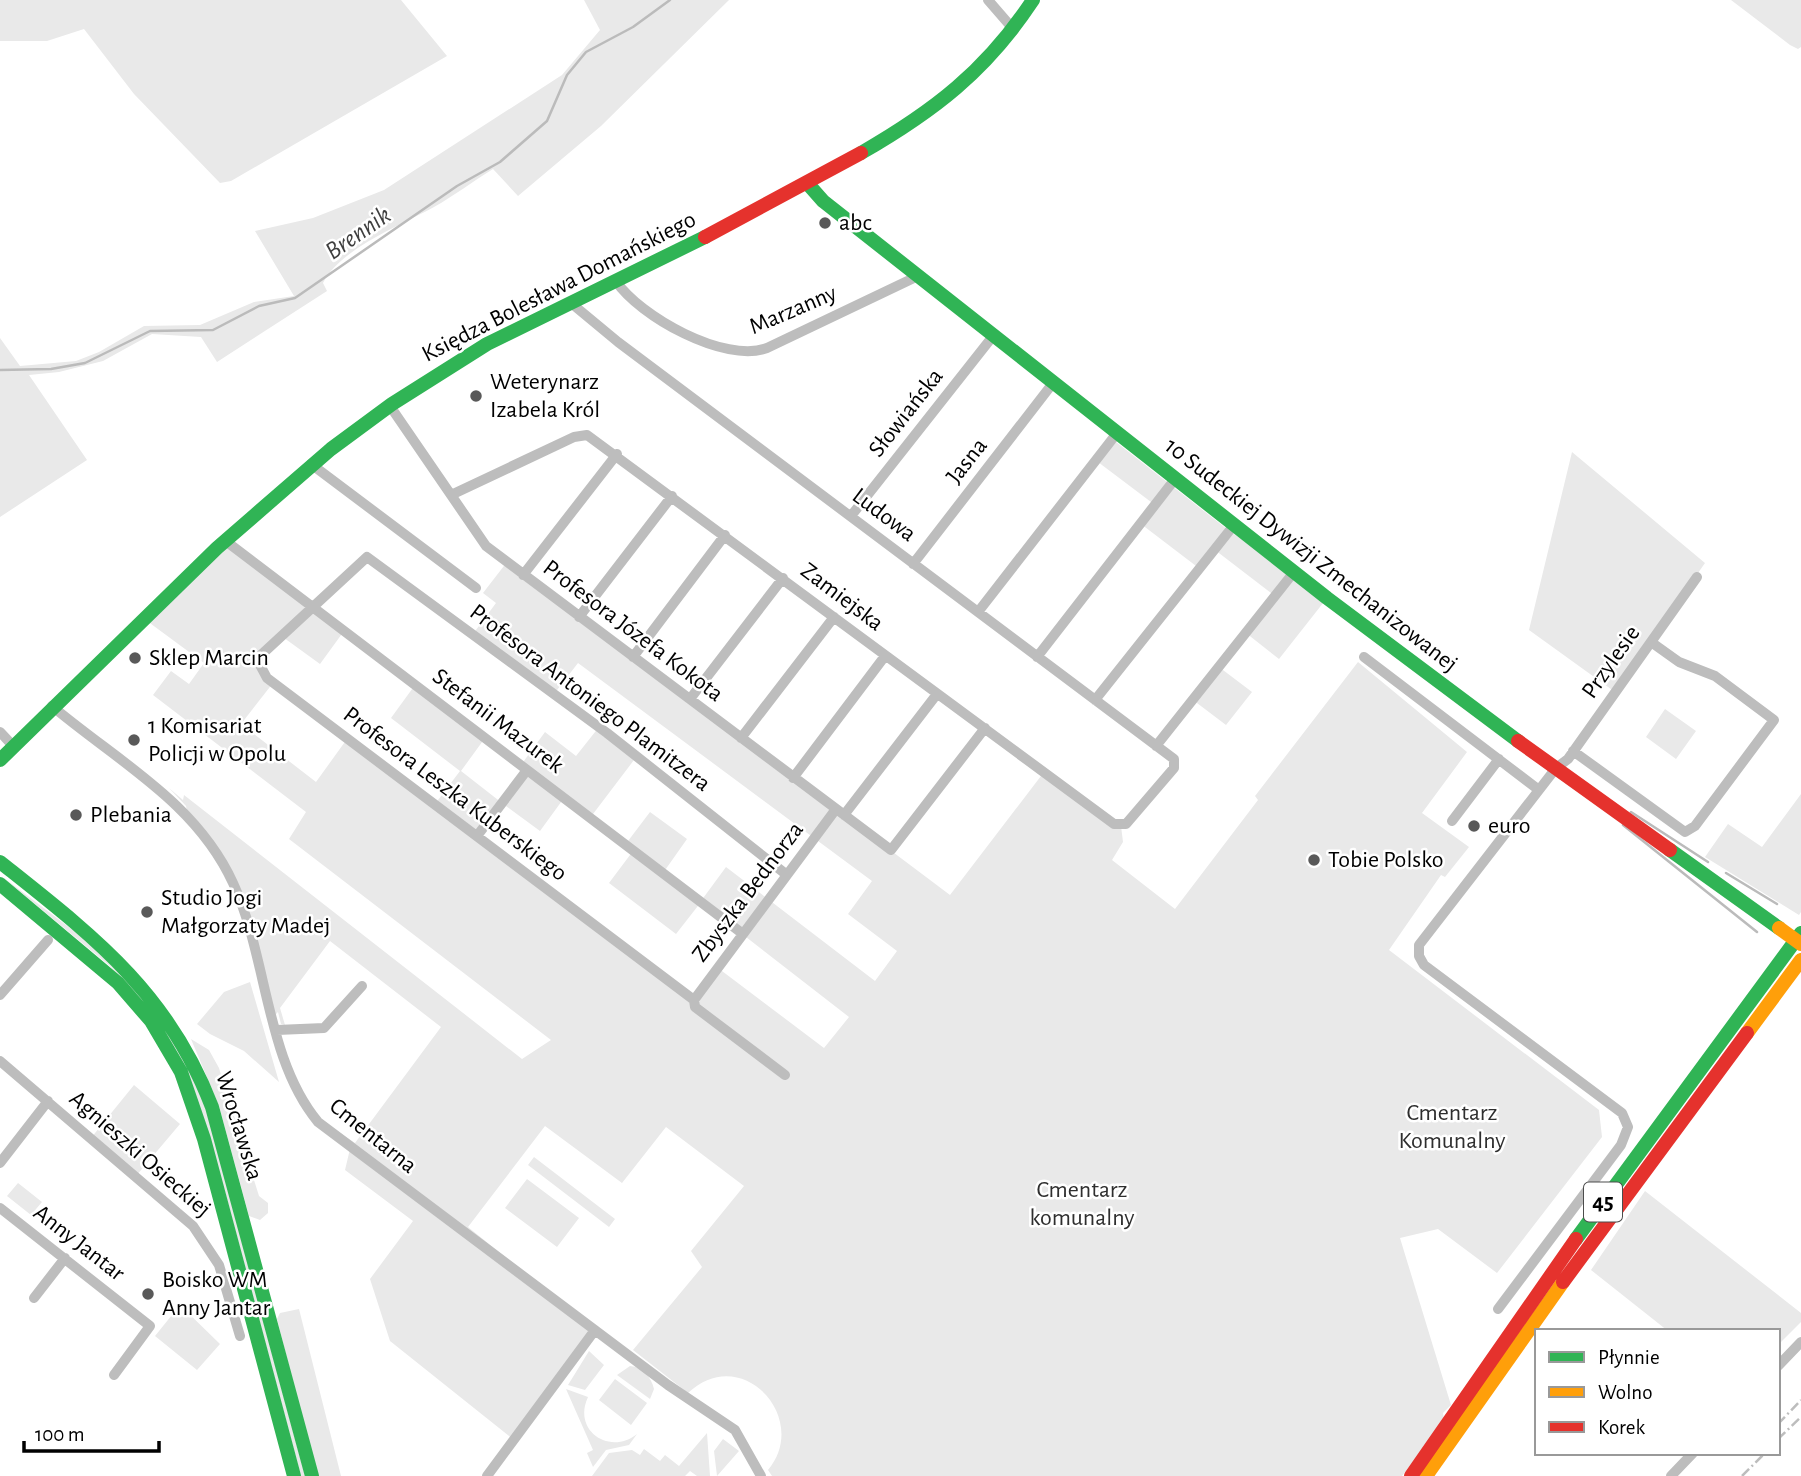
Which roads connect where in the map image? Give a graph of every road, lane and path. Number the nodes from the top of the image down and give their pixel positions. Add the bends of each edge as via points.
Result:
1 (988, 0) edge
2 (1033, 0) edge
3 (1014, 30) junction
4 (808, 184) junction
5 (918, 276) junction
6 (616, 281) junction
7 (571, 303) junction
8 (993, 336) junction
9 (1053, 383) junction
10 (390, 406) junction
11 (1117, 433) junction
12 (617, 454) junction
13 (312, 464) junction
14 (1175, 479) junction
15 (451, 495) junction
16 (672, 496) junction
17 (851, 516) junction
18 (1234, 525) junction
19 (724, 535) junction
20 (227, 542) junction
21 (914, 564) junction
22 (1294, 572) junction
23 (523, 575) junction
24 (1697, 577) dead end
25 (783, 579) junction
26 (476, 588) dead end
27 (311, 606) junction
28 (978, 612) junction
29 (579, 617) junction
30 (834, 617) junction
31 (1651, 642) junction
32 (885, 656) junction
33 (633, 657) junction
34 (1037, 657) junction
35 (1364, 657) dead end
36 (937, 694) junction
37 (690, 699) junction
38 (1095, 700) junction
39 (52, 706) junction
40 (985, 729) junction
41 (0, 732) edge
42 (740, 738) junction
43 (1156, 746) junction
44 (14, 747) junction
45 (1573, 751) junction
46 (1174, 759) joint
47 (1499, 759) junction
48 (0, 760) edge
49 (1556, 768) junction
50 (527, 770) junction
51 (793, 778) junction
52 (1539, 790) junction
53 (840, 812) junction
54 (1452, 821) dead end
55 (477, 836) junction
56 (0, 862) edge
57 (787, 875) junction
58 (0, 884) edge
59 (1801, 933) edge
60 (743, 934) junction
61 (48, 940) dead end
62 (1801, 944) edge
63 (1801, 960) edge
64 (362, 986) dead end
65 (0, 995) edge
66 (694, 1000) junction
67 (277, 1030) junction
68 (0, 1061) edge
69 (785, 1075) dead end
70 (48, 1101) junction
71 (0, 1163) edge
72 (0, 1208) edge
73 (65, 1258) junction
74 (34, 1298) dead end
75 (1498, 1309) dead end
76 (595, 1330) junction
77 (240, 1336) dead end
78 (1801, 1342) edge
79 (1780, 1364) edge
80 (114, 1375) dead end
81 (1691, 1455) edge
82 (294, 1476) edge
83 (312, 1476) edge
84 (487, 1476) edge
85 (761, 1476) edge
86 (1411, 1476) edge
87 (1426, 1476) edge
88 (1671, 1476) edge

1 - 3 street
2 - 3 main road, Księdza Bolesława Domańskiego
3 - 4 main road, Księdza Bolesława Domańskiego via 949,99
4 - 5 main road, 10 Sudeckiej Dywizji Zmechanizowanej
4 - 6 main road, Księdza Bolesława Domańskiego
5 - 6 street, Marzanny via 750,352 723,349 675,329
5 - 8 main road, 10 Sudeckiej Dywizji Zmechanizowanej
6 - 7 main road, Księdza Bolesława Domańskiego
7 - 10 main road, Księdza Bolesława Domańskiego via 469,354
7 - 17 street, Ludowa
8 - 9 main road, 10 Sudeckiej Dywizji Zmechanizowanej
8 - 17 street, Słowiańska
9 - 11 main road, 10 Sudeckiej Dywizji Zmechanizowanej
9 - 21 street, Jasna
10 - 13 main road, Księdza Bolesława Domańskiego
10 - 15 street, Profesora Józefa Kokota
11 - 14 main road, 10 Sudeckiej Dywizji Zmechanizowanej
11 - 28 street
12 - 15 street, Zamiejska via 582,434
12 - 16 street, Zamiejska
12 - 23 street
13 - 20 main road, Księdza Bolesława Domańskiego
13 - 26 street
14 - 18 main road, 10 Sudeckiej Dywizji Zmechanizowanej
14 - 34 street
15 - 23 street, Profesora Józefa Kokota via 486,545
16 - 19 street, Zamiejska
16 - 29 street
17 - 21 street, Ludowa
18 - 22 main road, 10 Sudeckiej Dywizji Zmechanizowanej
18 - 38 street
19 - 25 street, Zamiejska
19 - 33 street
20 - 27 street, Stefanii Mazurek
20 - 39 main road, Księdza Bolesława Domańskiego
21 - 28 street, Ludowa
22 - 43 street
22 - 49 main road, 10 Sudeckiej Dywizji Zmechanizowanej
23 - 29 street, Profesora Józefa Kokota
24 - 31 street, Przylesie
25 - 30 street, Zamiejska
25 - 37 street
27 - 50 street, Stefanii Mazurek
27 - 55 street, Profesora Leszka Kuberskiego via 264,650 260,660 264,674
27 - 57 street, Profesora Antoniego Plamitzera via 366,556 607,733
28 - 34 street, Ludowa
29 - 33 street, Profesora Józefa Kokota
30 - 32 street, Zamiejska
30 - 42 street
31 - 45 street, Przylesie
31 - 45 street via 1679,662 1715,676 1774,720 1695,826 1685,832
32 - 36 street, Zamiejska
32 - 51 street
33 - 37 street, Profesora Józefa Kokota
34 - 38 street, Ludowa
35 - 47 street
36 - 40 street, Zamiejska
36 - 53 street, Zbyszka Bednorza
37 - 42 street, Profesora Józefa Kokota
38 - 43 street, Ludowa
39 - 44 main road, Księdza Bolesława Domańskiego
39 - 67 street, Cmentarna via 162,791 212,845 240,900
40 - 46 street, Zamiejska via 1114,824 1126,824 1174,768
40 - 53 street, Profesora Józefa Kokota via 891,850
41 - 44 street
42 - 51 street, Profesora Józefa Kokota
43 - 46 street, Ludowa
44 - 48 main road, Księdza Bolesława Domańskiego
45 - 49 street, Przylesie
47 - 52 street
47 - 54 street
49 - 52 street, Przylesie
49 - 62 main road, 10 Sudeckiej Dywizji Zmechanizowanej, bridge
50 - 55 street
50 - 60 street, Stefanii Mazurek
51 - 53 street, Profesora Józefa Kokota
52 - 75 street, Przylesie via 1428,932 1419,945 1419,956 1424,965 1622,1113 1628,1127 1621,1145
53 - 57 street, Zbyszka Bednorza
55 - 66 street, Profesora Leszka Kuberskiego
56 - 83 main road, Wrocławska via 142,983 173,1022 197,1066
57 - 60 street, Zbyszka Bednorza
58 - 82 main road, Wrocławska via 118,983 151,1021 181,1072 204,1139
59 - 86 main road, 45 via 1545,1282
60 - 66 street, Zbyszka Bednorza
61 - 65 street
63 - 87 main road, 45
64 - 67 street via 324,1028
66 - 69 street, Profesora Leszka Kuberskiego via 695,1007
67 - 76 street, Cmentarna via 295,1090 318,1122
68 - 70 street, Agnieszki Osieckiej
70 - 71 street
70 - 77 street, Agnieszki Osieckiej via 203,1238 219,1265
72 - 73 street, Anny Jantar
73 - 74 street
73 - 80 street, Anny Jantar via 150,1326
76 - 84 street
76 - 85 street, Cmentarna via 735,1430
78 - 79 street
81 - 88 street

